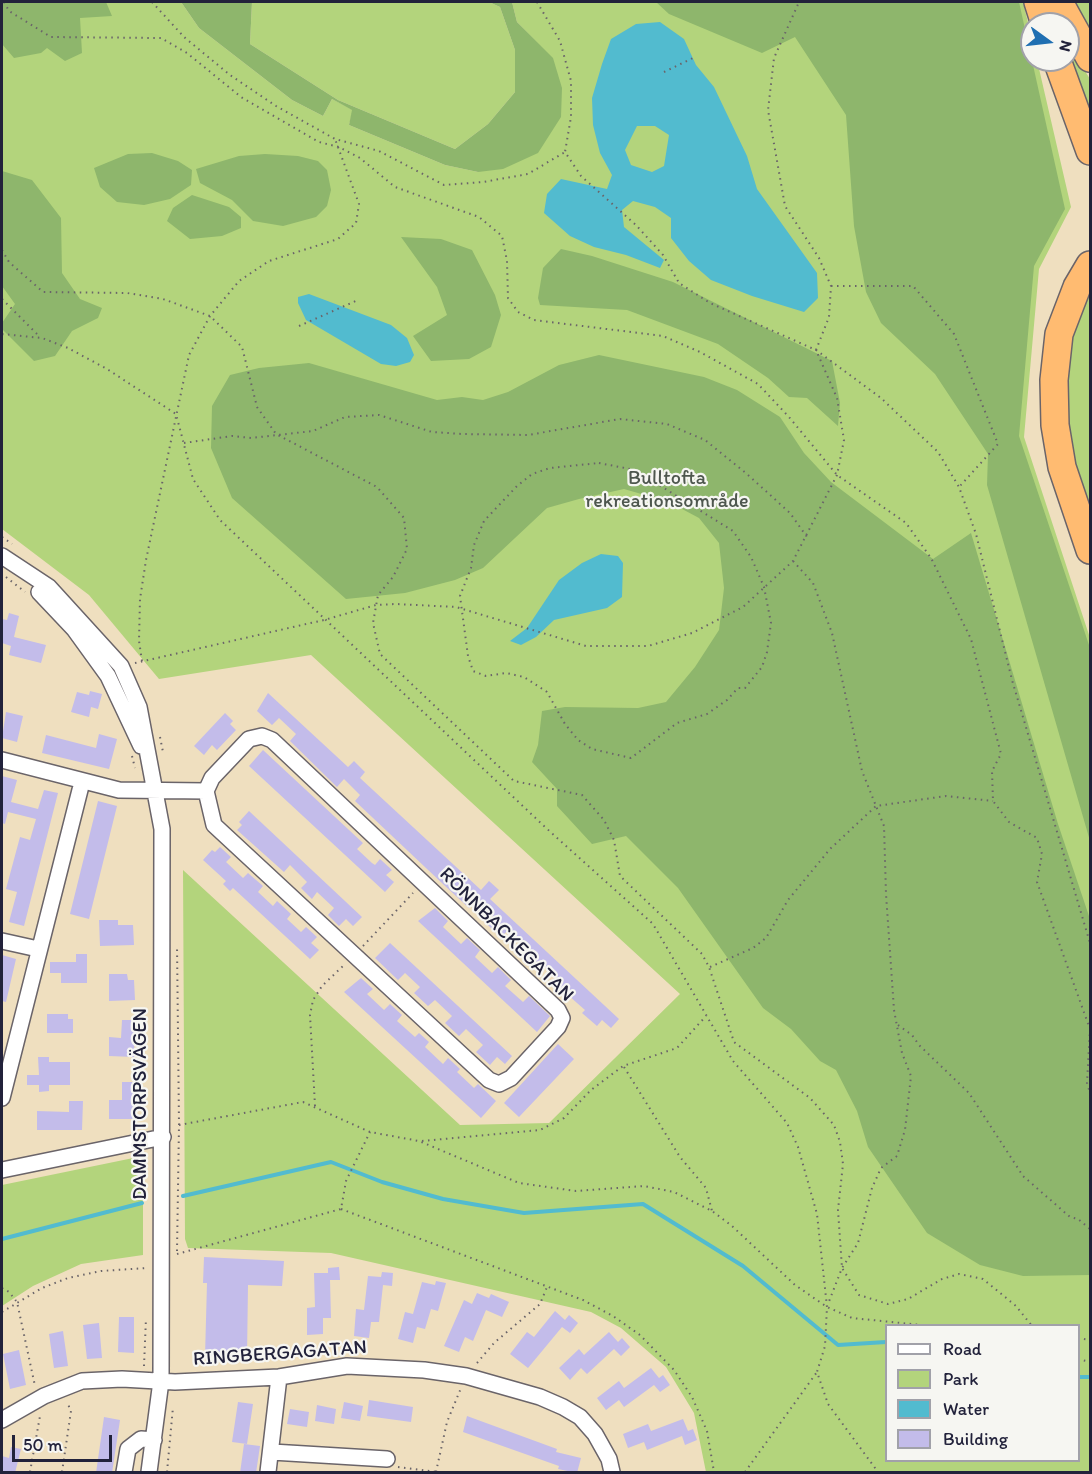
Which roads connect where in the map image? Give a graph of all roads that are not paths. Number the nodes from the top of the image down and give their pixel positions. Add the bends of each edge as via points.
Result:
1 (1059, 2) edge
2 (1090, 57) edge
3 (1061, 72) edge
4 (1090, 151) edge
5 (1084, 276) edge
6 (1090, 550) edge
7 (2, 556) edge
8 (2, 760) edge
9 (82, 782) junction
10 (148, 791) junction
11 (206, 792) junction
12 (2, 940) edge
13 (38, 949) junction
14 (2, 1098) edge
15 (163, 1137) junction
16 (2, 1170) edge
17 (279, 1377) junction
18 (161, 1381) junction
19 (2, 1420) edge
20 (154, 1440) junction
21 (272, 1452) junction
22 (387, 1459) road end
23 (124, 1473) edge
24 (149, 1473) edge
25 (268, 1473) edge
26 (612, 1473) edge

1 - 2 highway
3 - 4 highway
5 - 6 highway via 1059,334 1054,380 1055,425 1062,467
7 - 10 street, DAMMSTORPSVÄGEN via 74,629 108,676 151,768
8 - 9 street
9 - 10 street
9 - 13 street
10 - 11 street
10 - 15 street, DAMMSTORPSVÄGEN via 162,829
11 - 11 street, RÖNNBACKEGATAN via 214,825 489,1080 499,1084 511,1078 558,1027 562,1018 558,1010 272,740 262,736 249,739 212,778
12 - 13 street
13 - 14 street
15 - 16 street
15 - 18 street, DAMMSTORPSVÄGEN
17 - 18 street, RINGBERGAGATAN
17 - 21 street
17 - 26 street, RINGBERGAGATAN via 346,1366 424,1370 466,1376 540,1397 580,1417 600,1442
18 - 19 street, RINGBERGAGATAN via 82,1381
18 - 20 street, DAMMSTORPSVÄGEN
20 - 23 street via 141,1438 128,1449
20 - 24 street, DAMMSTORPSVÄGEN
21 - 22 street
21 - 25 street

